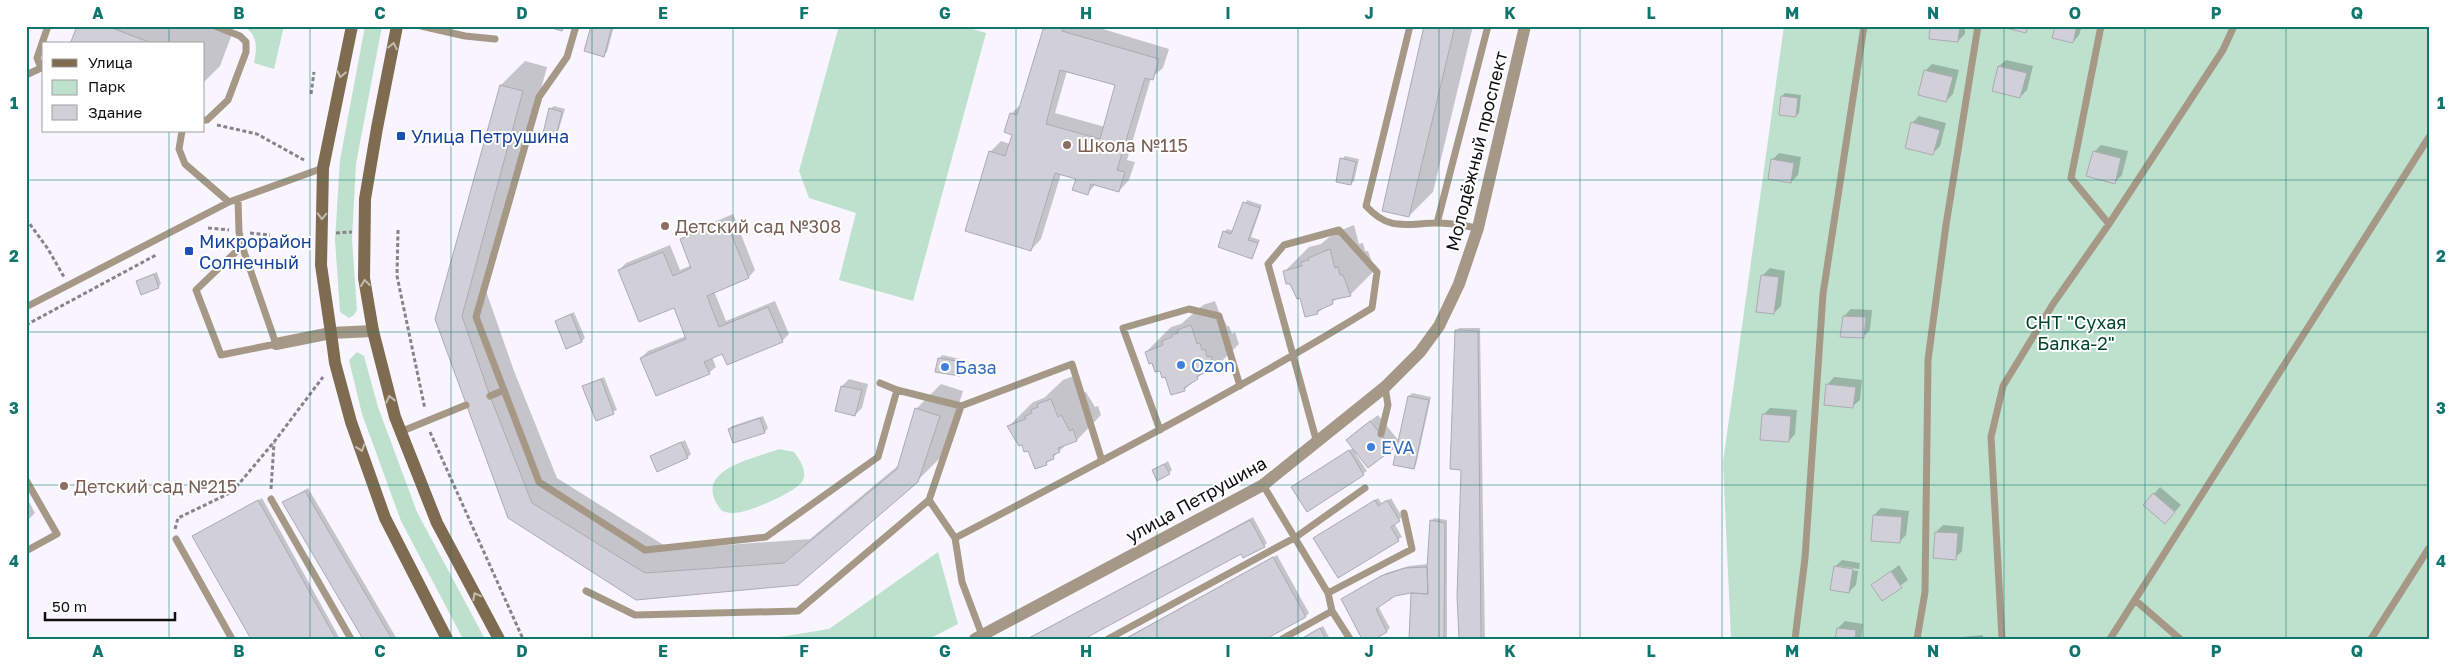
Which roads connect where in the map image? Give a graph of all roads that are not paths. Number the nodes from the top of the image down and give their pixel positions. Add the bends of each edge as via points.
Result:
1 (48, 26) edge
2 (215, 26) edge
3 (352, 26) edge
4 (397, 26) edge
5 (421, 26) edge
6 (576, 26) edge
7 (1410, 26) edge
8 (1488, 26) edge
9 (1525, 26) edge
10 (1864, 26) edge
11 (1978, 26) edge
12 (2101, 26) edge
13 (2234, 26) edge
14 (495, 38) dead end
15 (42, 42) edge
16 (42, 43) edge
17 (42, 68) edge
18 (26, 75) edge
19 (205, 120) edge
20 (182, 132) edge
21 (2429, 137) edge
22 (323, 168) junction
23 (238, 200) junction
24 (230, 202) junction
25 (1437, 223) junction
26 (2109, 224) junction
27 (1478, 228) junction
28 (242, 246) junction
29 (1459, 284) joint
30 (26, 307) edge
31 (373, 331) junction
32 (331, 333) junction
33 (276, 344) junction
34 (1293, 356) junction
35 (880, 382) dead end
36 (1240, 386) junction
37 (1386, 387) junction
38 (504, 390) junction
39 (896, 390) junction
40 (490, 396) dead end
41 (466, 405) dead end
42 (962, 406) junction
43 (1160, 430) junction
44 (400, 432) junction
45 (1381, 434) dead end
46 (1317, 443) junction
47 (1102, 461) junction
48 (26, 480) edge
49 (1263, 486) junction
50 (1365, 488) dead end
51 (271, 499) road end
52 (929, 500) junction
53 (1404, 513) dead end
54 (954, 538) junction
55 (1296, 538) junction
56 (176, 539) road end
57 (2429, 548) edge
58 (26, 551) edge
59 (586, 591) dead end
60 (1328, 592) junction
61 (2135, 600) junction
62 (1332, 611) junction
63 (978, 637) edge
64 (232, 639) edge
65 (351, 639) edge
66 (447, 639) edge
67 (499, 639) edge
68 (1108, 639) edge
69 (1282, 639) edge
70 (1350, 639) edge
71 (1795, 639) edge
72 (1916, 639) edge
73 (2002, 639) edge
74 (2110, 639) edge
75 (2180, 639) edge
76 (2371, 639) edge

1 - 15 lane
2 - 19 lane via 240,36 246,42 246,52 228,100
3 -> 22 main road
31 -> 4 main road via 364,278 365,199
5 - 14 lane via 465,36
6 - 38 lane via 567,58 539,97 476,317
7 - 25 lane via 1366,206 1378,219 1402,226
8 - 25 lane
9 - 27 street, Молодёжный проспект
10 - 71 lane via 1822,294 1805,558
11 - 72 lane via 1928,360 1925,592
12 - 26 lane via 2071,178
13 - 26 lane via 2223,50
16 - 17 lane via 37,58
17 - 18 lane
20 - 24 lane via 179,149 185,164
21 - 61 lane
22 - 23 lane
22 -> 32 main road via 321,265
23 - 24 lane
23 - 28 lane
24 - 30 lane
25 - 27 lane
26 - 73 lane via 2053,304 2003,386 1991,437
27 - 29 street, Молодёжный проспект
28 - 33 lane
28 - 33 lane via 196,290 220,355
29 - 37 street, улица Петрушина via 1438,326 1420,352
31 - 32 street
44 -> 31 main road
32 - 33 street
32 -> 66 main road via 335,363 352,422 385,518
34 - 34 lane via 1372,308 1377,272 1339,230 1284,245 1268,264
34 - 36 lane
34 - 46 lane
35 - 39 lane
36 - 43 lane
36 - 43 lane via 1219,316 1189,309 1123,328
37 - 45 lane via 1388,405
37 - 46 street, улица Петрушина
38 - 39 lane via 539,482 645,550 766,538 878,457
38 - 40 lane
39 - 42 lane
41 - 44 lane
42 - 47 lane via 1072,364
42 - 52 lane
43 - 47 lane
67 -> 44 main road via 436,523
46 - 49 street, улица Петрушина
47 - 54 lane
48 - 58 lane via 57,534
49 - 55 lane
49 - 63 street, улица Петрушина
50 - 55 lane
51 - 65 lane
52 - 54 lane
52 - 59 lane via 798,611 635,615
53 - 60 lane via 1412,548
54 - 63 lane via 962,582
55 - 60 lane
55 - 68 lane
56 - 64 lane
57 - 76 lane
60 - 62 lane
61 - 74 lane
61 - 75 lane
62 - 69 lane
62 - 70 lane

